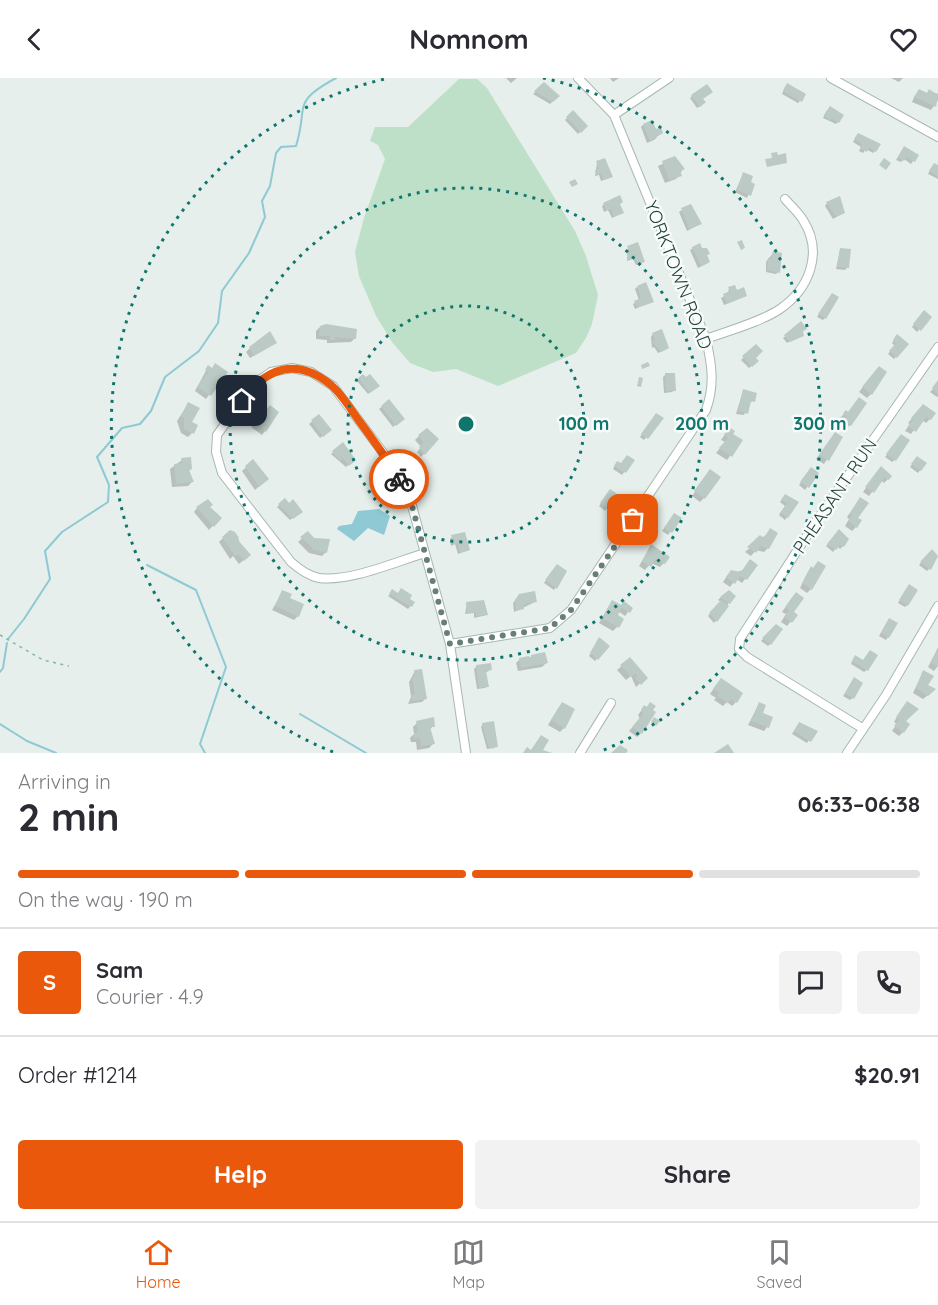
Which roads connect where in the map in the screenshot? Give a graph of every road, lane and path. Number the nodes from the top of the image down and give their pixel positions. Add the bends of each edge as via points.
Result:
1 (578, 78) edge
2 (669, 78) edge
3 (831, 78) edge
4 (614, 115) junction
5 (938, 137) edge
6 (785, 199) dead end
7 (706, 339) junction
8 (938, 347) edge
9 (425, 553) junction
10 (938, 606) edge
11 (0, 636) edge
12 (450, 644) junction
13 (69, 666) dead end
14 (611, 704) dead end
15 (862, 728) junction
16 (466, 753) edge
17 (580, 753) edge
18 (847, 753) edge

1 - 4 street, YORKTOWN ROAD
2 - 4 street
3 - 5 street
4 - 7 street, YORKTOWN ROAD
6 - 7 street via 803,220 813,244 809,276 796,296 778,311
7 - 12 street, YORKTOWN ROAD via 713,392 706,410 571,610 550,628
8 - 15 street, PHEASANT RUN via 819,517 740,639 739,649 747,657
9 - 9 street via 346,577 319,578 291,562 222,473 216,452 217,435 254,384 271,372 292,368 312,372 333,386 387,458 409,495
9 - 12 street
10 - 15 street
11 - 13 path via 43,660
12 - 16 street
14 - 17 street
15 - 18 street

